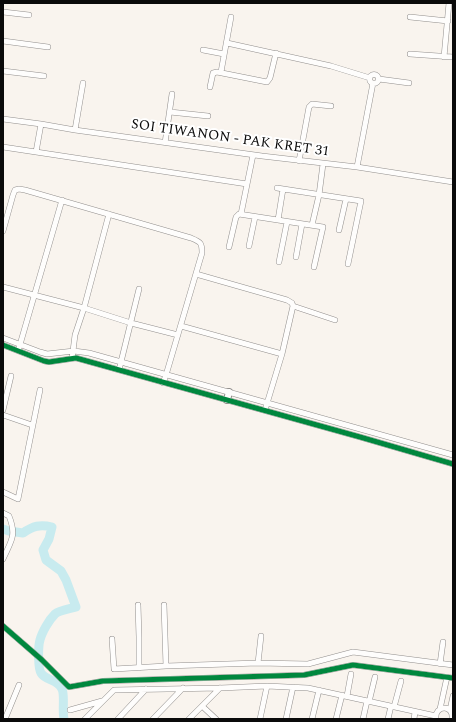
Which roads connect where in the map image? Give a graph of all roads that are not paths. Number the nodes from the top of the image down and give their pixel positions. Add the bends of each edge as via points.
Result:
1 (449, 3) edge
2 (3, 12) edge
3 (29, 15) dead end
4 (231, 17) dead end
5 (410, 17) dead end
6 (448, 21) junction
7 (3, 41) edge
8 (226, 43) junction
9 (48, 47) dead end
10 (203, 50) dead end
11 (276, 53) junction
12 (224, 54) junction
13 (410, 54) dead end
14 (444, 56) junction
15 (453, 57) edge
16 (3, 71) edge
17 (221, 72) junction
18 (44, 76) dead end
19 (370, 78) junction
20 (379, 79) junction
21 (83, 83) dead end
22 (373, 83) junction
23 (409, 83) dead end
24 (210, 88) dead end
25 (172, 94) dead end
26 (331, 106) dead end
27 (170, 112) junction
28 (208, 116) dead end
29 (3, 119) edge
30 (40, 124) junction
31 (75, 130) junction
32 (165, 142) junction
33 (3, 147) edge
34 (36, 152) junction
35 (253, 155) junction
36 (299, 161) junction
37 (323, 164) junction
38 (357, 167) junction
39 (453, 182) edge
40 (247, 184) junction
41 (277, 188) dead end
42 (283, 189) junction
43 (319, 194) junction
44 (346, 199) junction
45 (62, 200) junction
46 (109, 214) junction
47 (241, 214) junction
48 (255, 217) junction
49 (278, 220) junction
50 (287, 222) junction
51 (302, 224) junction
52 (312, 225) junction
53 (339, 230) dead end
54 (3, 231) edge
55 (249, 246) dead end
56 (229, 247) dead end
57 (296, 257) dead end
58 (279, 262) dead end
59 (348, 264) dead end
60 (314, 267) dead end
61 (196, 274) junction
62 (3, 287) edge
63 (139, 290) dead end
64 (35, 295) junction
65 (293, 306) junction
66 (84, 308) junction
67 (335, 320) dead end
68 (131, 323) junction
69 (181, 326) junction
70 (178, 335) junction
71 (3, 338) edge
72 (3, 345) edge
73 (20, 345) junction
74 (18, 351) junction
75 (72, 351) junction
76 (282, 354) junction
77 (72, 359) junction
78 (121, 362) junction
79 (119, 370) junction
80 (166, 375) junction
81 (11, 376) dead end
82 (163, 383) junction
83 (40, 390) dead end
84 (229, 392) junction
85 (227, 400) junction
86 (267, 402) junction
87 (3, 410) edge
88 (265, 410) junction
89 (3, 415) edge
90 (32, 425) junction
91 (453, 455) edge
92 (453, 464) edge
93 (3, 492) edge
94 (3, 513) edge
95 (3, 559) edge
96 (138, 605) dead end
97 (164, 605) dead end
98 (3, 626) edge
99 (261, 636) dead end
100 (112, 639) dead end
101 (443, 642) dead end
102 (258, 663) junction
103 (440, 664) junction
104 (453, 665) edge
105 (166, 666) junction
106 (139, 668) junction
107 (351, 674) dead end
108 (375, 677) dead end
109 (447, 677) junction
110 (453, 678) edge
111 (401, 681) dead end
112 (19, 685) dead end
113 (267, 686) junction
114 (293, 687) junction
115 (183, 688) junction
116 (220, 688) junction
117 (146, 689) junction
118 (319, 690) junction
119 (344, 695) junction
120 (453, 696) edge
121 (103, 700) junction
122 (368, 701) junction
123 (202, 706) junction
124 (393, 707) junction
125 (440, 709) junction
126 (70, 710) dead end
127 (450, 710) junction
128 (415, 712) junction
129 (436, 717) edge
130 (5, 719) edge
131 (85, 719) edge
132 (118, 719) edge
133 (153, 719) edge
134 (190, 719) edge
135 (216, 719) edge
136 (260, 719) edge
137 (286, 719) edge
138 (312, 719) edge
139 (336, 719) edge
140 (363, 719) edge
141 (388, 719) edge
142 (414, 719) edge
143 (452, 719) edge

1 - 6 street
2 - 3 street
4 - 8 street
5 - 6 street
6 - 14 street
7 - 9 street
8 - 11 street
8 - 12 street
10 - 12 street
11 - 17 street via 267,82
11 - 19 street
12 - 17 street
13 - 14 street
14 - 15 street
16 - 18 street
17 - 24 street via 213,73
19 - 20 street via 375,75
19 - 22 street
20 - 22 street via 377,83
20 - 23 street
21 - 31 street
22 - 38 street
25 - 27 street
26 - 36 street via 312,104 309,107
27 - 28 street
27 - 32 street
29 - 30 street, SOI TIWANON - PAK KRET 31
30 - 31 street, SOI TIWANON - PAK KRET 31
30 - 34 street
31 - 32 street, SOI TIWANON - PAK KRET 31
32 - 35 street, SOI TIWANON - PAK KRET 31
33 - 34 street
34 - 40 street
35 - 36 street, SOI TIWANON - PAK KRET 31
35 - 40 street
36 - 37 street, SOI TIWANON - PAK KRET 31
37 - 38 street, SOI TIWANON - PAK KRET 31
37 - 43 street
38 - 39 street, SOI TIWANON - PAK KRET 31
40 - 47 street
41 - 42 street
42 - 43 street
42 - 49 street
43 - 44 street
43 - 52 street
44 - 53 street
44 - 59 street via 361,201
45 - 46 street
45 - 54 street via 25,190 15,190
45 - 64 street
46 - 61 street via 198,240 202,245 202,253
46 - 66 street
47 - 48 street
47 - 56 street via 236,217
48 - 49 street
48 - 55 street
49 - 50 street
50 - 51 street
50 - 58 street
51 - 52 street
51 - 57 street
52 - 60 street via 323,227
61 - 65 street via 287,300
61 - 69 street
62 - 64 street
63 - 68 street
64 - 66 street
64 - 73 street
65 - 67 street
65 - 76 street
66 - 68 street
66 - 75 street
68 - 70 street
68 - 78 street
69 - 70 street
69 - 76 street
70 - 80 street
71 - 73 street
72 - 74 street
73 - 74 street
73 - 75 street via 47,354
74 - 77 street via 49,362
75 - 77 street
75 - 78 street
76 - 86 street
77 - 79 street
78 - 79 street
78 - 80 street
79 - 82 street
80 - 82 street
80 - 84 street
81 - 87 street
82 - 85 street
83 - 90 street
84 - 85 street
84 - 86 street
85 - 88 street
86 - 88 street
86 - 91 street
88 - 92 street
89 - 90 street
90 - 93 street via 18,499
94 - 95 street via 9,516 13,527 12,539
96 - 106 street
97 - 105 street
98 - 109 street via 68,687 103,681 304,675 354,664
99 - 102 street
100 - 106 street via 114,669
101 - 103 street
102 - 103 street via 308,664 353,652
102 - 105 street
103 - 104 street
105 - 106 street
107 - 119 street
108 - 122 street
109 - 110 street
109 - 125 street
111 - 124 street
112 - 130 street
113 - 114 street
113 - 116 street
113 - 136 street
114 - 118 street
114 - 137 street
115 - 116 street
115 - 117 street
115 - 133 street
116 - 123 street
117 - 121 street via 114,690
117 - 132 street
118 - 119 street
118 - 138 street
119 - 122 street
119 - 139 street
120 - 127 street
121 - 126 street
121 - 131 street
122 - 124 street
122 - 140 street
123 - 134 street
123 - 135 street
124 - 128 street
124 - 141 street
125 - 127 street
125 - 129 street
127 - 143 street
128 - 129 street
128 - 142 street

